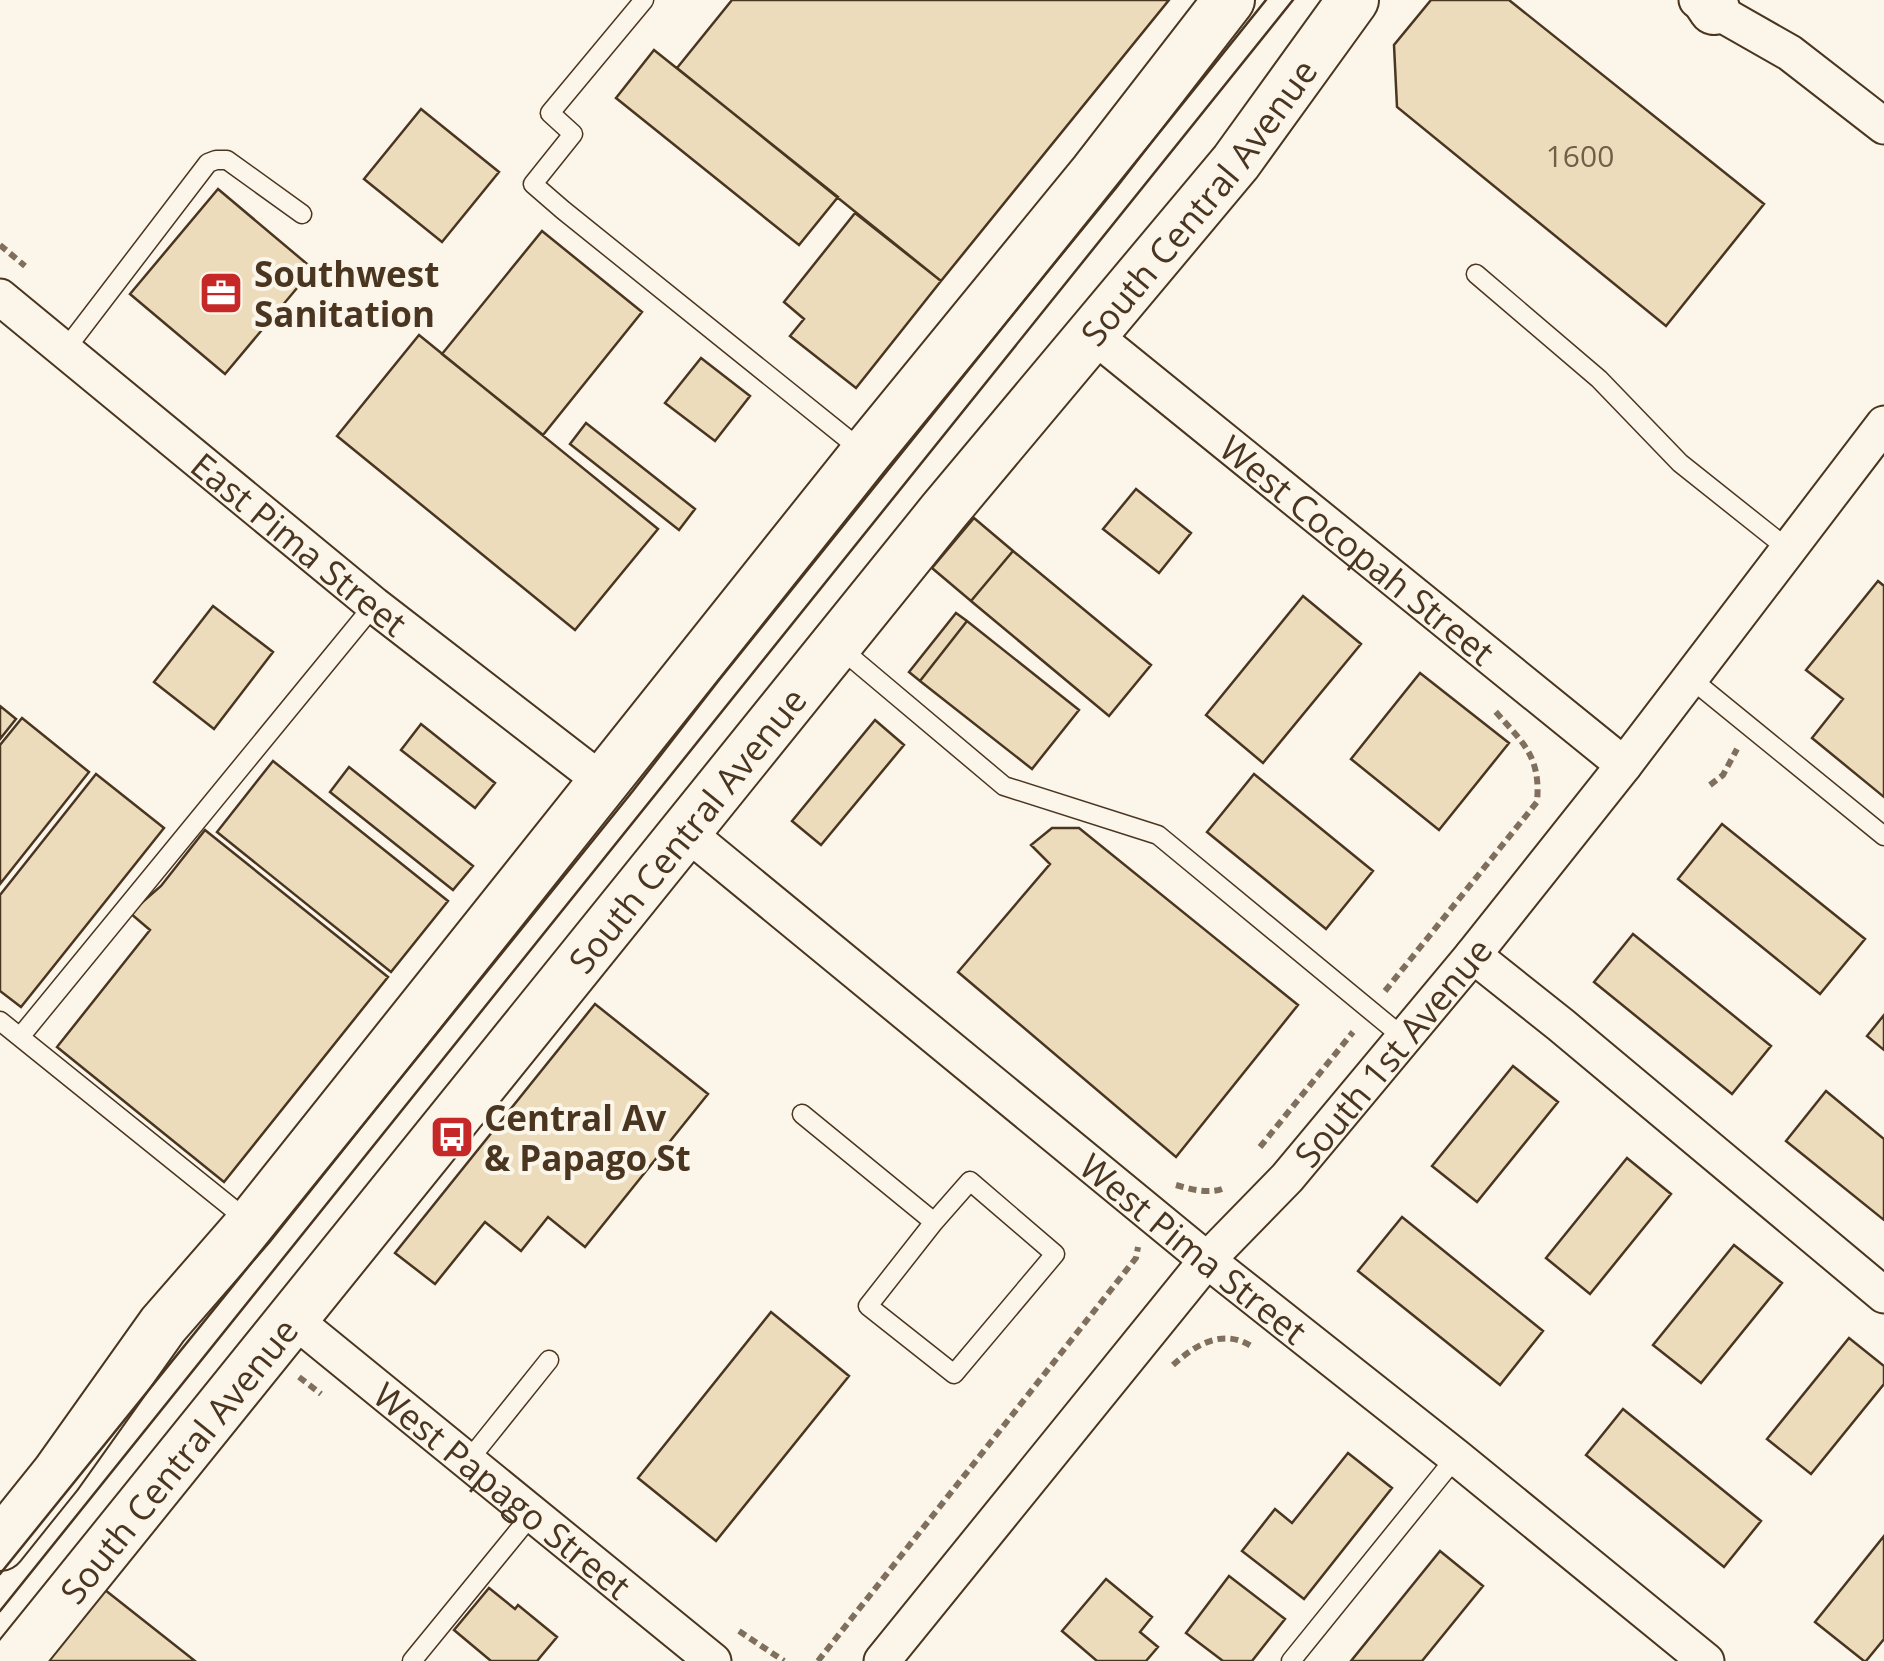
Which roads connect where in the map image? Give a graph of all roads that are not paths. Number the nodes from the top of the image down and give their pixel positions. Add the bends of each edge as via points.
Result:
1 (644, 0) edge
2 (1229, 0) edge
3 (1353, 0) edge
4 (1712, 2) edge
5 (1884, 126) edge
6 (302, 214) dead end
7 (1476, 274) dead end
8 (0, 297) edge
9 (1092, 334) junction
10 (64, 350) junction
11 (1879, 440) edge
12 (866, 453) junction
13 (1788, 549) junction
14 (374, 605) junction
15 (836, 644) junction
16 (1690, 678) junction
17 (1624, 765) junction
18 (603, 782) junction
19 (685, 832) junction
20 (1884, 836) edge
21 (1474, 955) junction
22 (0, 1021) edge
23 (20, 1037) junction
24 (1404, 1038) junction
25 (802, 1114) dead end
26 (934, 1222) junction
27 (252, 1224) junction
28 (1206, 1260) junction
29 (1884, 1295) edge
30 (292, 1318) junction
31 (549, 1360) dead end
32 (1456, 1457) junction
33 (468, 1461) junction
34 (532, 1514) junction
35 (0, 1546) edge
36 (16, 1661) edge
37 (412, 1661) edge
38 (713, 1661) edge
39 (882, 1661) edge
40 (1291, 1661) edge
41 (1706, 1661) edge

1 - 12 lane via 550,113 573,134 533,184
2 - 12 main road
3 - 9 main road, South Central Avenue via 1236,162
4 - 5 street
6 - 10 lane via 227,160 208,163
7 - 13 lane via 1599,380 1680,462
8 - 10 street, East Pima Street
9 - 15 main road, South Central Avenue
9 - 17 street, West Cocopah Street
10 - 14 street, East Pima Street
11 - 13 street, South 1st Avenue
12 - 18 main road
13 - 16 street, South 1st Avenue
14 - 18 street, East Pima Street
14 - 23 lane
15 - 19 main road, South Central Avenue
15 - 24 lane via 1004,786 1158,835
16 - 17 street, South 1st Avenue
16 - 20 lane
17 - 21 street, South 1st Avenue
18 - 27 main road
19 - 28 street, West Pima Street
19 - 30 main road, South Central Avenue
21 - 24 street, South 1st Avenue
21 - 29 street
22 - 23 lane
23 - 27 lane
24 - 28 street, South 1st Avenue via 1288,1178
25 - 26 lane
26 - 26 lane via 868,1306 954,1374 1055,1254 970,1181
27 - 35 main road via 163,1325
28 - 32 street, West Pima Street
28 - 39 street, South 1st Avenue
30 - 33 street, West Papago Street
30 - 36 main road, South Central Avenue
31 - 33 lane
32 - 40 lane
32 - 41 street, West Pima Street
33 - 34 street, West Papago Street
34 - 37 lane
34 - 38 street, West Papago Street

